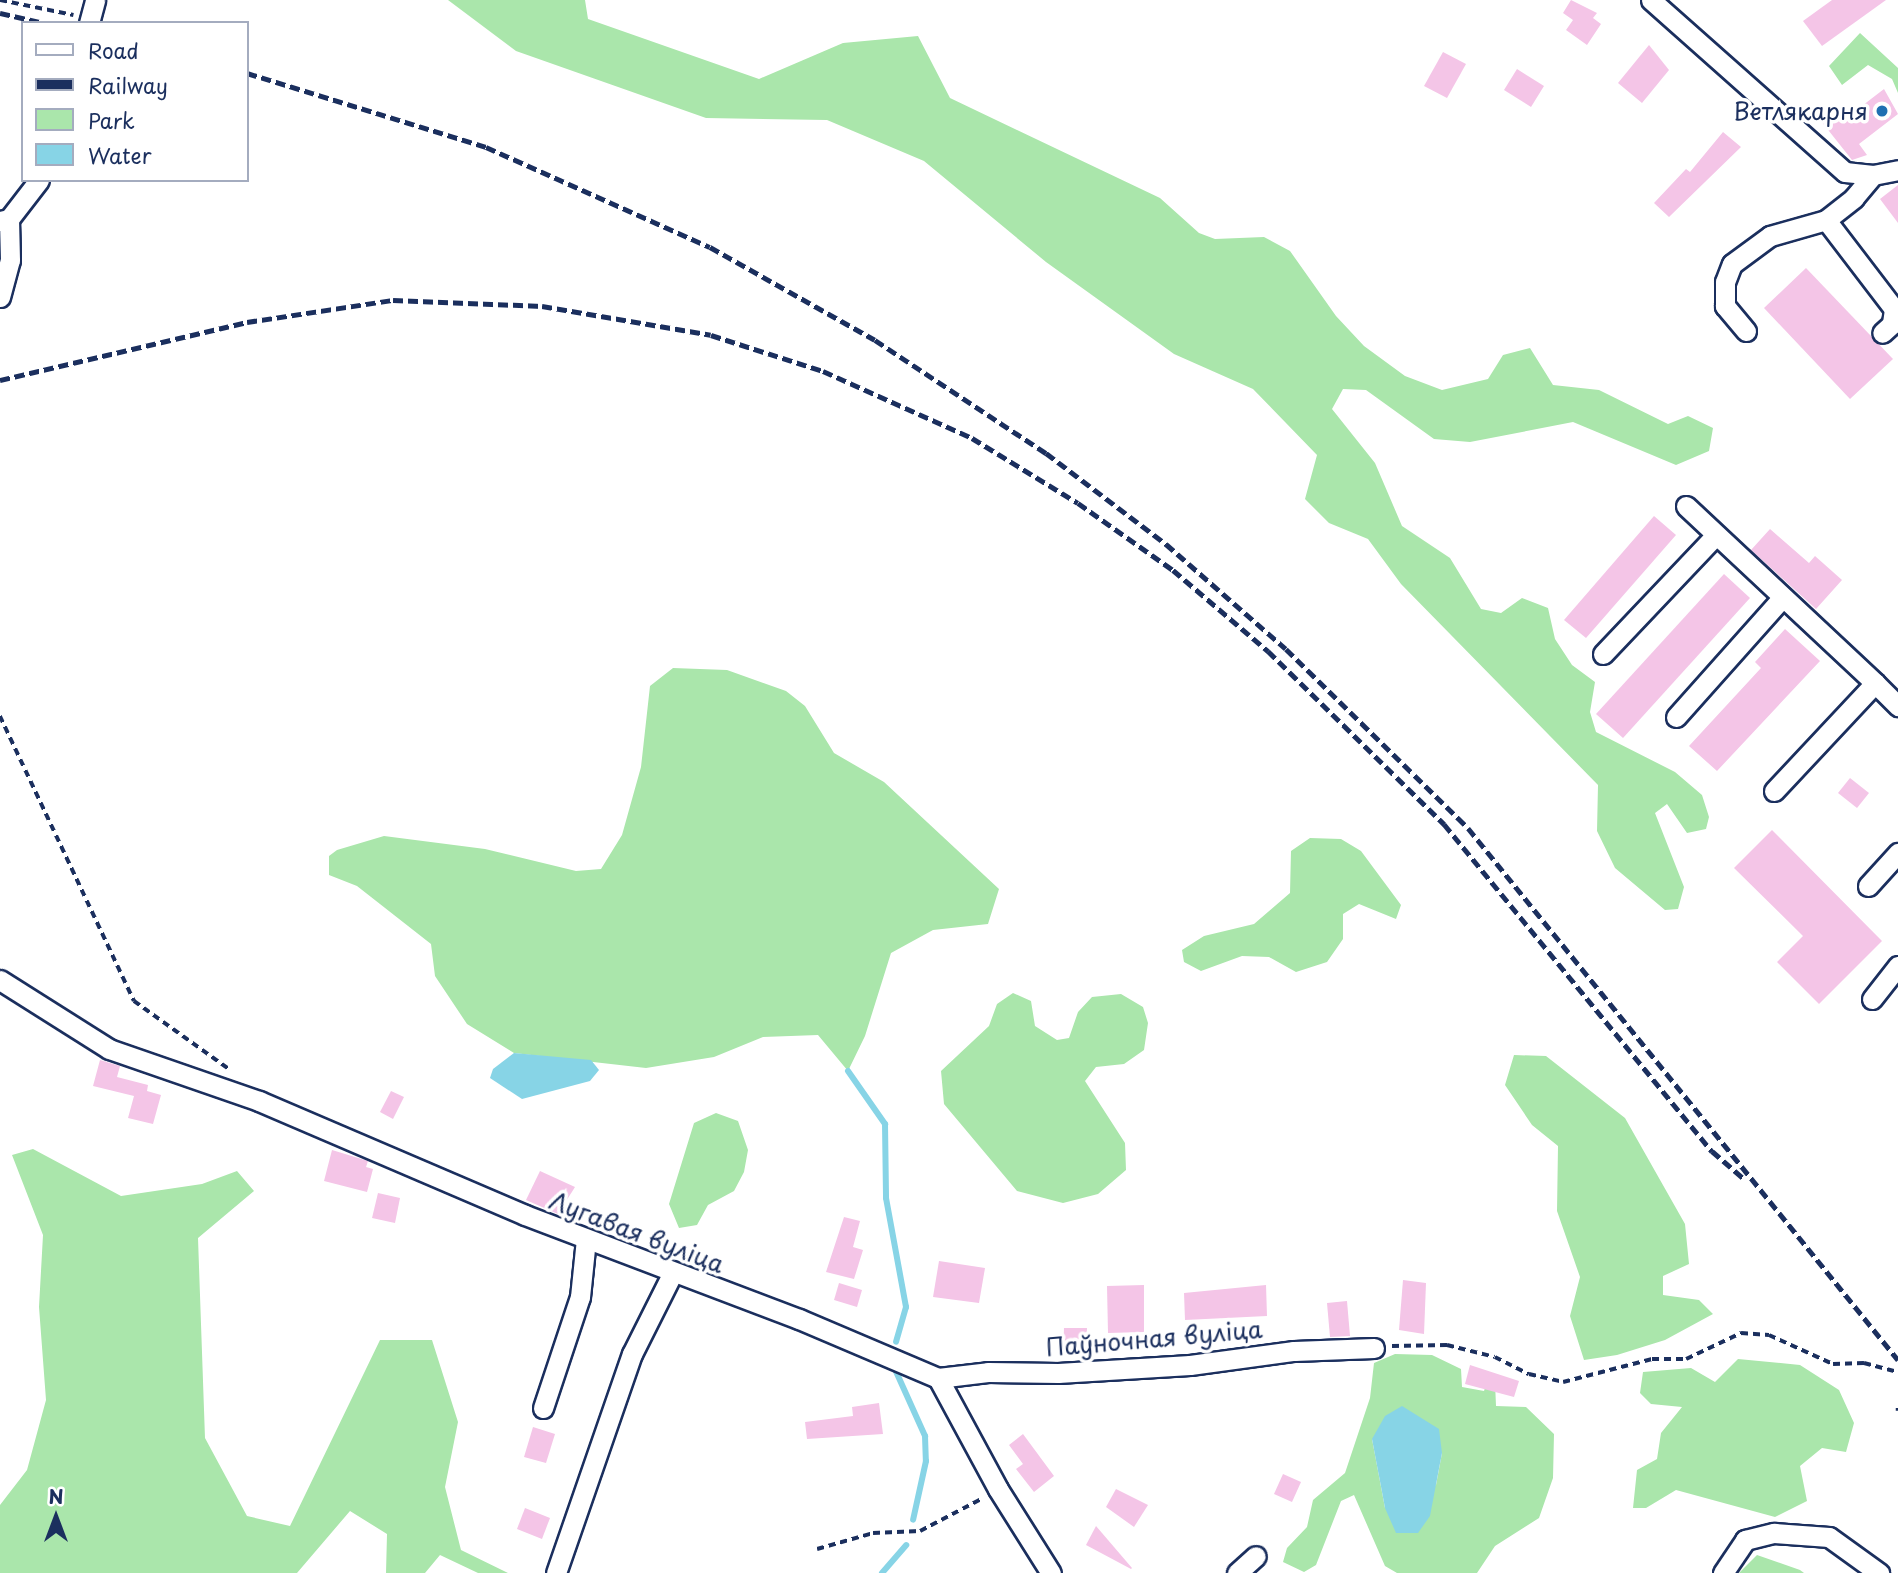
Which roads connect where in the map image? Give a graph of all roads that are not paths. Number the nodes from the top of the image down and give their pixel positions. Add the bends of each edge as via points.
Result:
1 (1651, 0) edge
2 (1898, 170) edge
3 (1873, 175) junction
4 (37, 182) edge
5 (5, 220) edge
6 (1826, 220) junction
7 (0, 297) edge
8 (1746, 331) dead end
9 (1882, 332) dead end
10 (1686, 506) dead end
11 (1716, 535) junction
12 (1781, 599) junction
13 (1603, 654) dead end
14 (1875, 684) junction
15 (1898, 706) edge
16 (1676, 717) dead end
17 (1774, 790) dead end
18 (1898, 853) edge
19 (1868, 886) dead end
20 (1898, 966) edge
21 (0, 980) edge
22 (1872, 999) dead end
23 (586, 1239) junction
24 (672, 1274) junction
25 (1374, 1348) road end
26 (938, 1378) junction
27 (543, 1408) dead end
28 (1256, 1556) dead end
29 (556, 1573) edge
30 (1051, 1573) edge
31 (1237, 1573) edge
32 (1723, 1573) edge
33 (1879, 1573) edge

1 - 3 street via 1845,172
2 - 3 street
3 - 6 street
4 - 5 street
5 - 7 street via 10,260
6 - 8 street via 1770,236 1732,264 1725,282 1725,306
6 - 9 street via 1894,309 1892,324
10 - 11 street
11 - 12 street
11 - 13 street
12 - 14 street
12 - 16 street
14 - 15 street
14 - 17 street
18 - 19 street
20 - 22 street
21 - 23 street, Лугавая вуліца via 109,1049 259,1101
23 - 24 street, Лугавая вуліца
23 - 27 street via 580,1297
24 - 26 street, Лугавая вуліца via 799,1319
24 - 29 street via 632,1354
25 - 26 street, Паўночная вуліца via 1294,1351 1189,1365
26 - 30 street via 998,1489
28 - 31 street
32 - 33 street via 1745,1540 1774,1533 1829,1537

